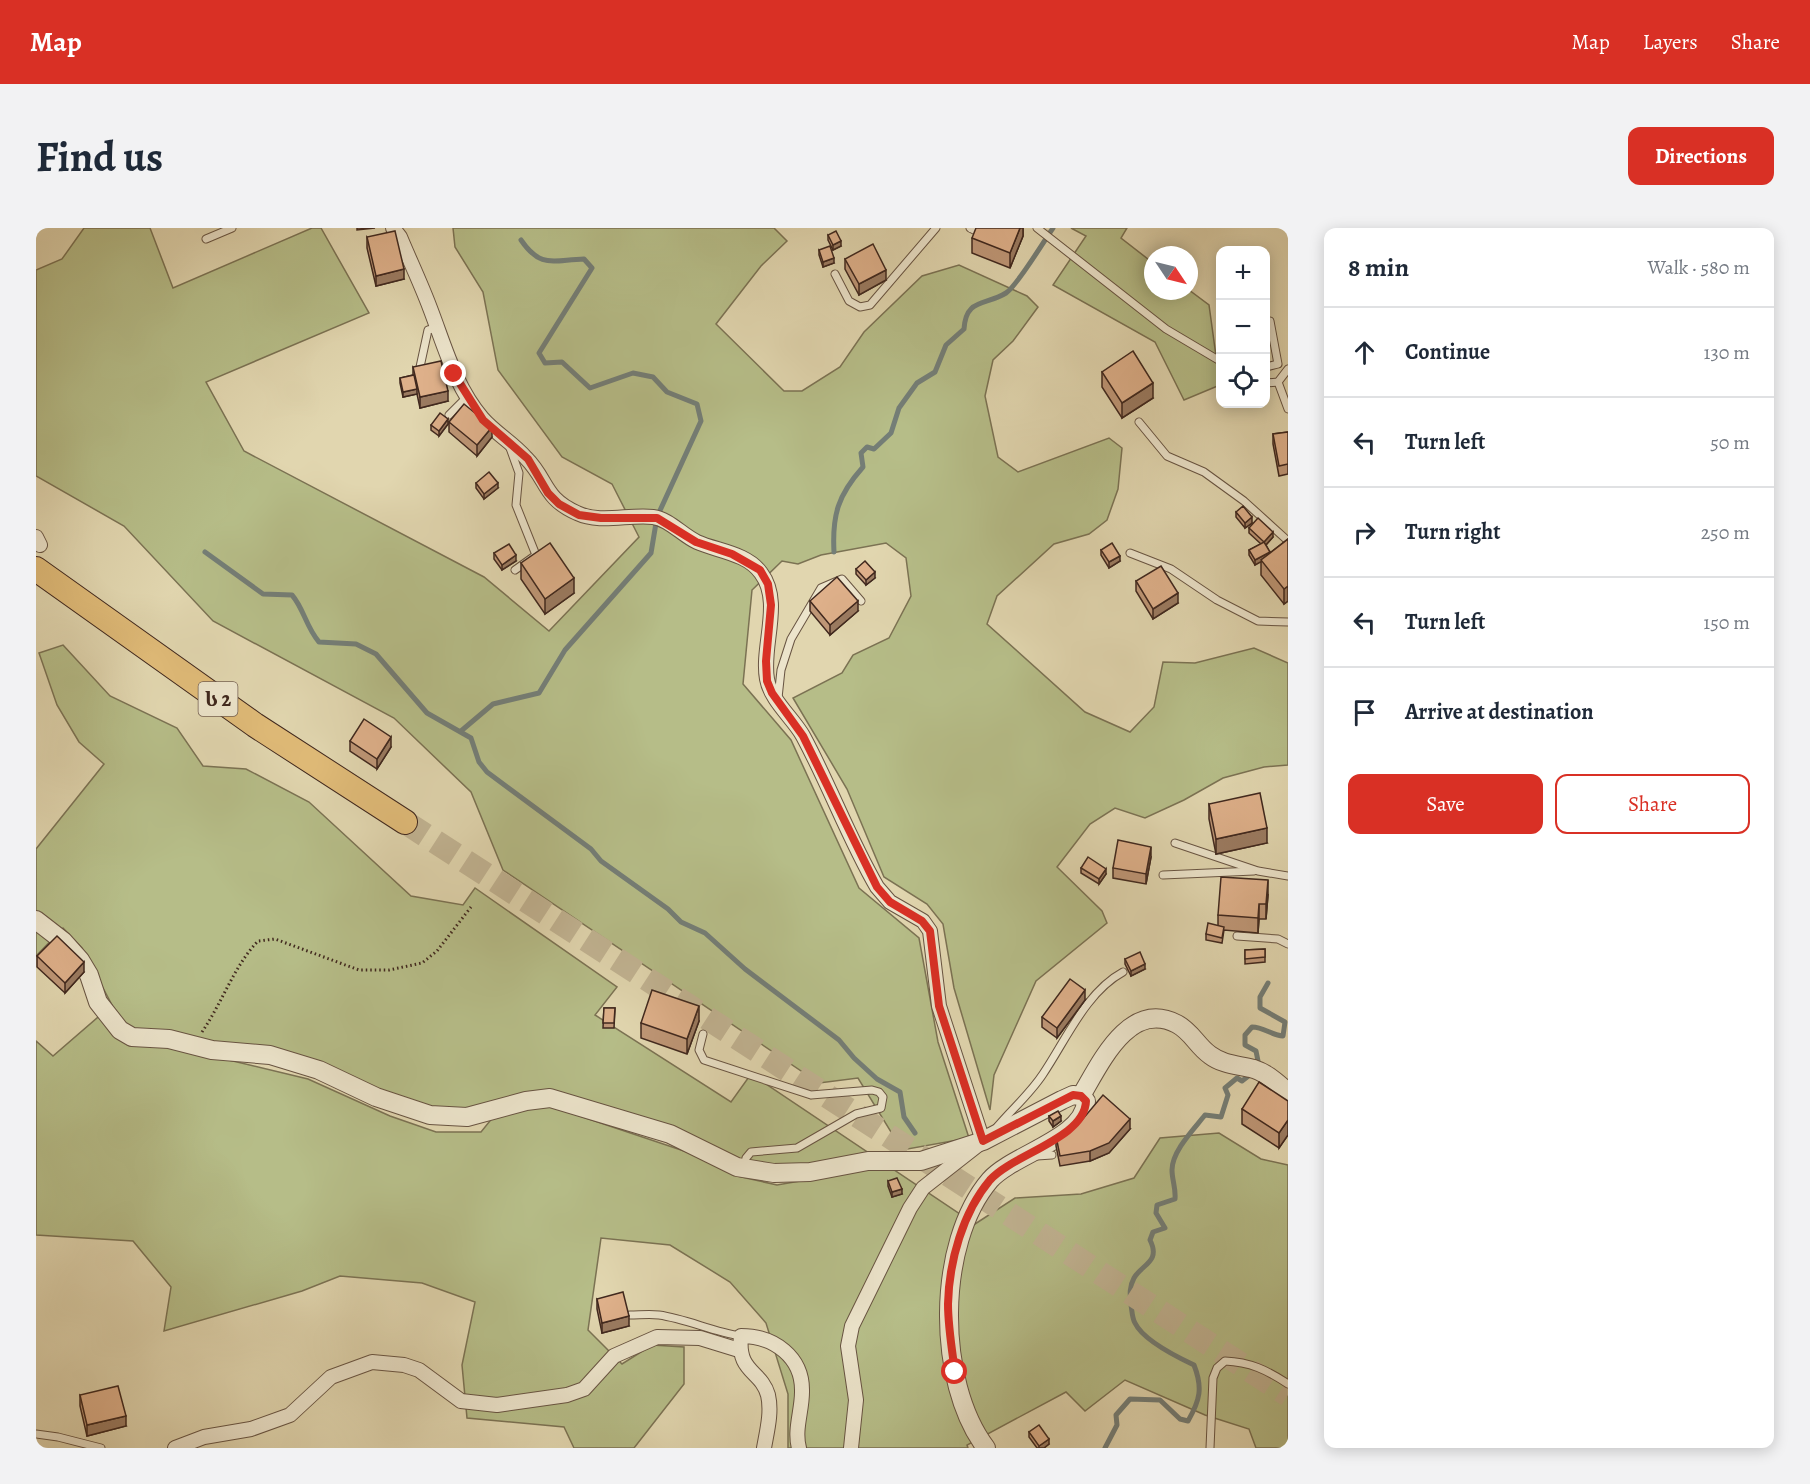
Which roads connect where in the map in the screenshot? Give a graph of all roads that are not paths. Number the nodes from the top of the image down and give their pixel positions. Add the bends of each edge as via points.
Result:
1 (232, 228) edge
2 (936, 228) edge
3 (1037, 228) edge
4 (391, 231) edge
5 (206, 239) dead end
6 (835, 274) dead end
7 (1270, 321) dead end
8 (437, 328) junction
9 (1216, 358) edge
10 (1270, 366) edge
11 (420, 367) edge
12 (1288, 369) edge
13 (1278, 382) junction
14 (1270, 383) edge
15 (466, 397) junction
16 (1288, 409) edge
17 (449, 415) dead end
18 (1139, 422) dead end
19 (503, 436) junction
20 (1288, 541) edge
21 (1130, 553) dead end
22 (36, 569) edge
23 (515, 570) dead end
24 (861, 600) dead end
25 (1288, 622) edge
26 (778, 700) junction
27 (405, 822) tunnel mouth
28 (1175, 843) dead end
29 (1258, 871) junction
30 (1163, 875) dead end
31 (1288, 876) edge
32 (36, 920) edge
33 (1237, 936) dead end
34 (1288, 944) edge
35 (1123, 972) dead end
36 (703, 1034) dead end
37 (1288, 1092) edge
38 (1081, 1096) junction
39 (983, 1141) junction
40 (1052, 1155) dead end
41 (1023, 1156) junction
42 (744, 1170) junction
43 (630, 1315) edge
44 (740, 1343) junction
45 (1288, 1383) edge
46 (36, 1434) edge
47 (101, 1448) edge
48 (175, 1448) edge
49 (764, 1448) edge
50 (799, 1448) edge
51 (851, 1448) edge
52 (986, 1448) edge
53 (1210, 1448) edge

1 - 5 lane
2 - 6 lane via 870,305 860,307 849,301
3 - 9 lane via 1166,329
4 - 8 street
7 - 10 lane via 1278,364
8 - 11 lane via 428,330
8 - 15 street
12 - 13 lane
13 - 14 lane
13 - 16 lane
15 - 17 lane
15 - 19 street via 483,420
18 - 20 lane via 1167,456 1204,472
19 - 23 lane via 519,473 516,505 536,555
19 - 26 street via 528,459 548,493 579,515 657,518 696,542 732,554 760,570 768,584 771,605 767,681
21 - 25 lane via 1171,569 1217,600 1258,621
22 - 27 highway, ს 2 via 255,725
24 - 26 lane via 842,579 821,588 791,639 781,670
26 - 39 street via 803,736 877,887 890,902 922,921 930,931 939,1006
28 - 29 lane
29 - 30 lane
29 - 31 lane
32 - 42 street via 80,960 98,1002 120,1030 132,1037 169,1039 212,1050 296,1062 376,1097 430,1115 466,1118 550,1098 670,1134
33 - 34 lane via 1278,939
35 - 39 lane via 1108,980 1037,1082
36 - 42 lane via 699,1050 704,1060 811,1095 872,1090 883,1097 881,1107 856,1114 797,1148 751,1152
37 - 38 street via 1266,1074 1210,1056 1191,1033 1175,1023 1156,1019 1134,1024 1120,1035
38 - 39 street via 1062,1100
38 - 41 street via 1086,1108 1080,1119 1061,1136
39 - 42 street via 921,1161 868,1161 801,1172
39 - 51 street via 923,1188 852,1326 848,1346 856,1400
40 - 41 lane
41 - 52 street via 991,1179 976,1200 957,1247 948,1303 955,1372
43 - 44 lane via 658,1315 684,1321
44 - 48 street via 657,1336 614,1356 584,1389 497,1405 461,1401 419,1370 397,1363 372,1362 331,1377 290,1415
44 - 49 street via 744,1364 768,1394
44 - 50 street via 778,1344 794,1359 802,1390
45 - 53 lane via 1244,1361 1225,1360 1213,1378
46 - 47 lane

